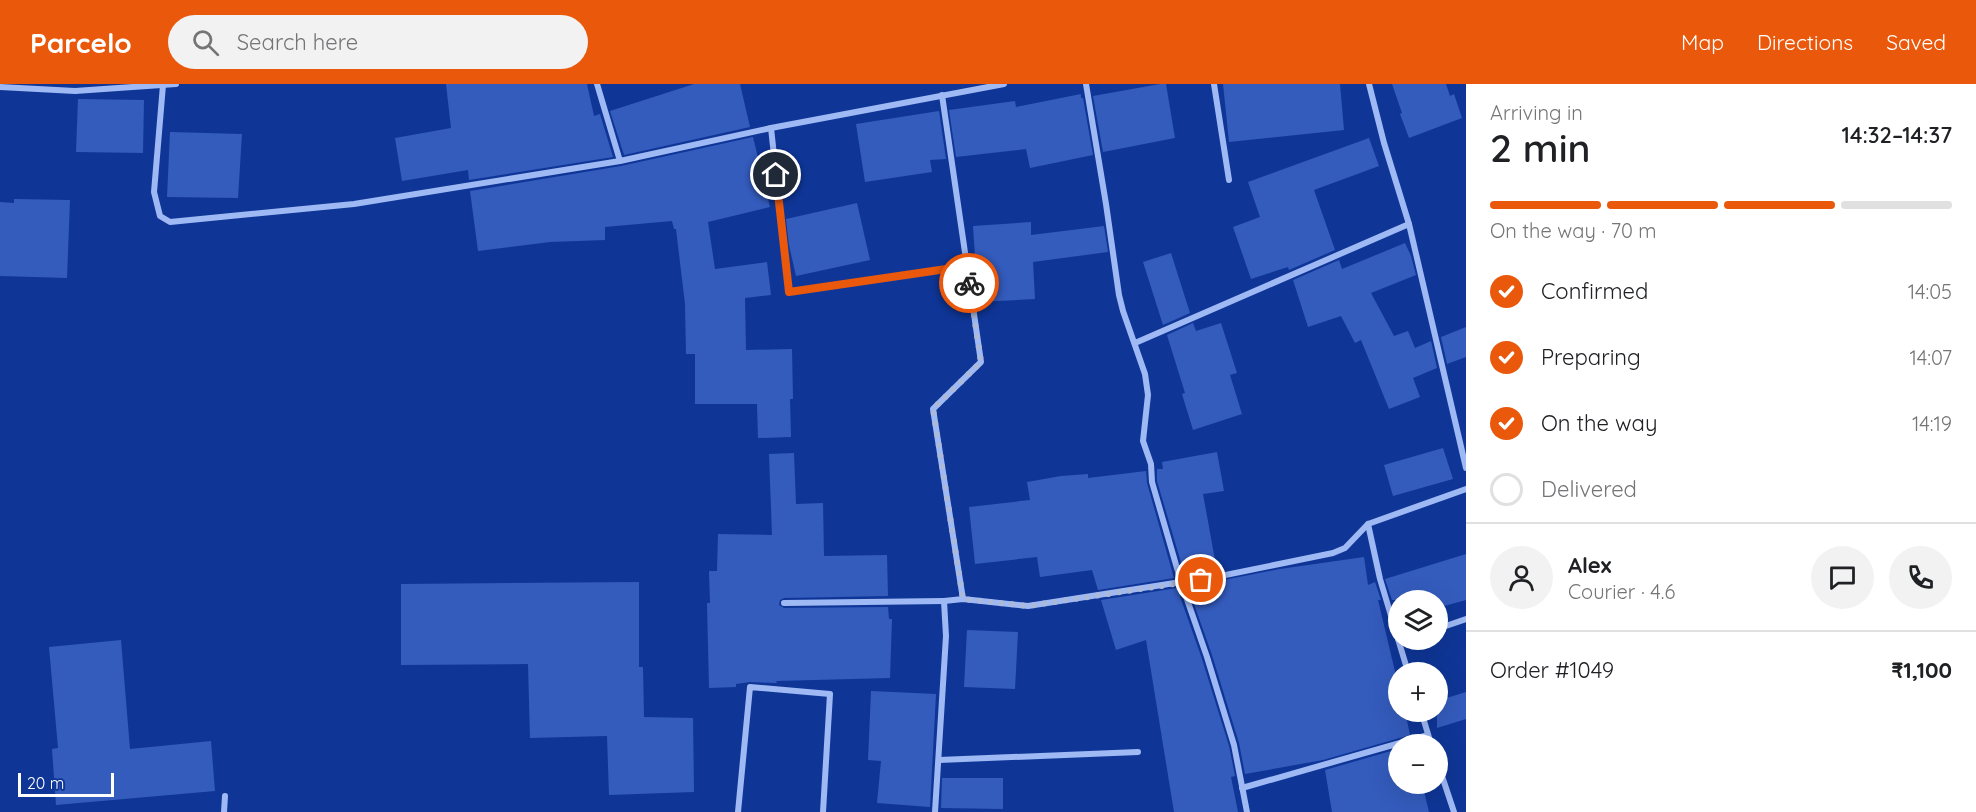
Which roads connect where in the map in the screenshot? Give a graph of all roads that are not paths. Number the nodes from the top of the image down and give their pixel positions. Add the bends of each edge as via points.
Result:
1 (176, 84) edge
2 (597, 84) edge
3 (1004, 84) edge
4 (1086, 84) edge
5 (1214, 84) edge
6 (1369, 84) edge
7 (163, 85) edge
8 (0, 87) edge
9 (74, 88) edge
10 (942, 95) junction
11 (771, 128) junction
12 (620, 161) junction
13 (1228, 180) dead end
14 (1409, 224) junction
15 (967, 266) junction
16 (1135, 343) junction
17 (1466, 468) edge
18 (1466, 489) edge
19 (1368, 524) junction
20 (1181, 582) junction
21 (963, 599) junction
22 (944, 602) junction
23 (784, 603) dead end
24 (1388, 606) edge
25 (1466, 619) edge
26 (1448, 625) edge
27 (1388, 746) edge
28 (1138, 752) dead end
29 (939, 760) junction
30 (1242, 788) junction
31 (1448, 794) edge
32 (225, 796) dead end
33 (224, 812) edge
34 (738, 812) edge
35 (823, 812) edge
36 (935, 812) edge
37 (1247, 812) edge
38 (1454, 812) edge

1 - 7 street
2 - 12 street
3 - 10 street
4 - 16 street via 1119,295
5 - 13 street
6 - 14 street
7 - 9 street
7 - 12 street via 154,192 160,216 170,222 354,204
8 - 9 street
10 - 11 street
10 - 15 street
11 - 12 street
11 - 15 street via 789,292
14 - 16 street
14 - 17 street
15 - 21 street via 981,362 933,409
16 - 20 street via 1146,374 1148,395 1143,441
18 - 19 street
19 - 20 street via 1345,548 1334,553
19 - 24 street
20 - 21 street via 1028,606
20 - 30 street via 1234,745
21 - 22 street
22 - 23 street
22 - 29 street via 946,636
25 - 26 street
27 - 30 street
28 - 29 street
29 - 36 street
30 - 37 street
31 - 38 street
32 - 33 street
34 - 35 street via 750,687 830,694

